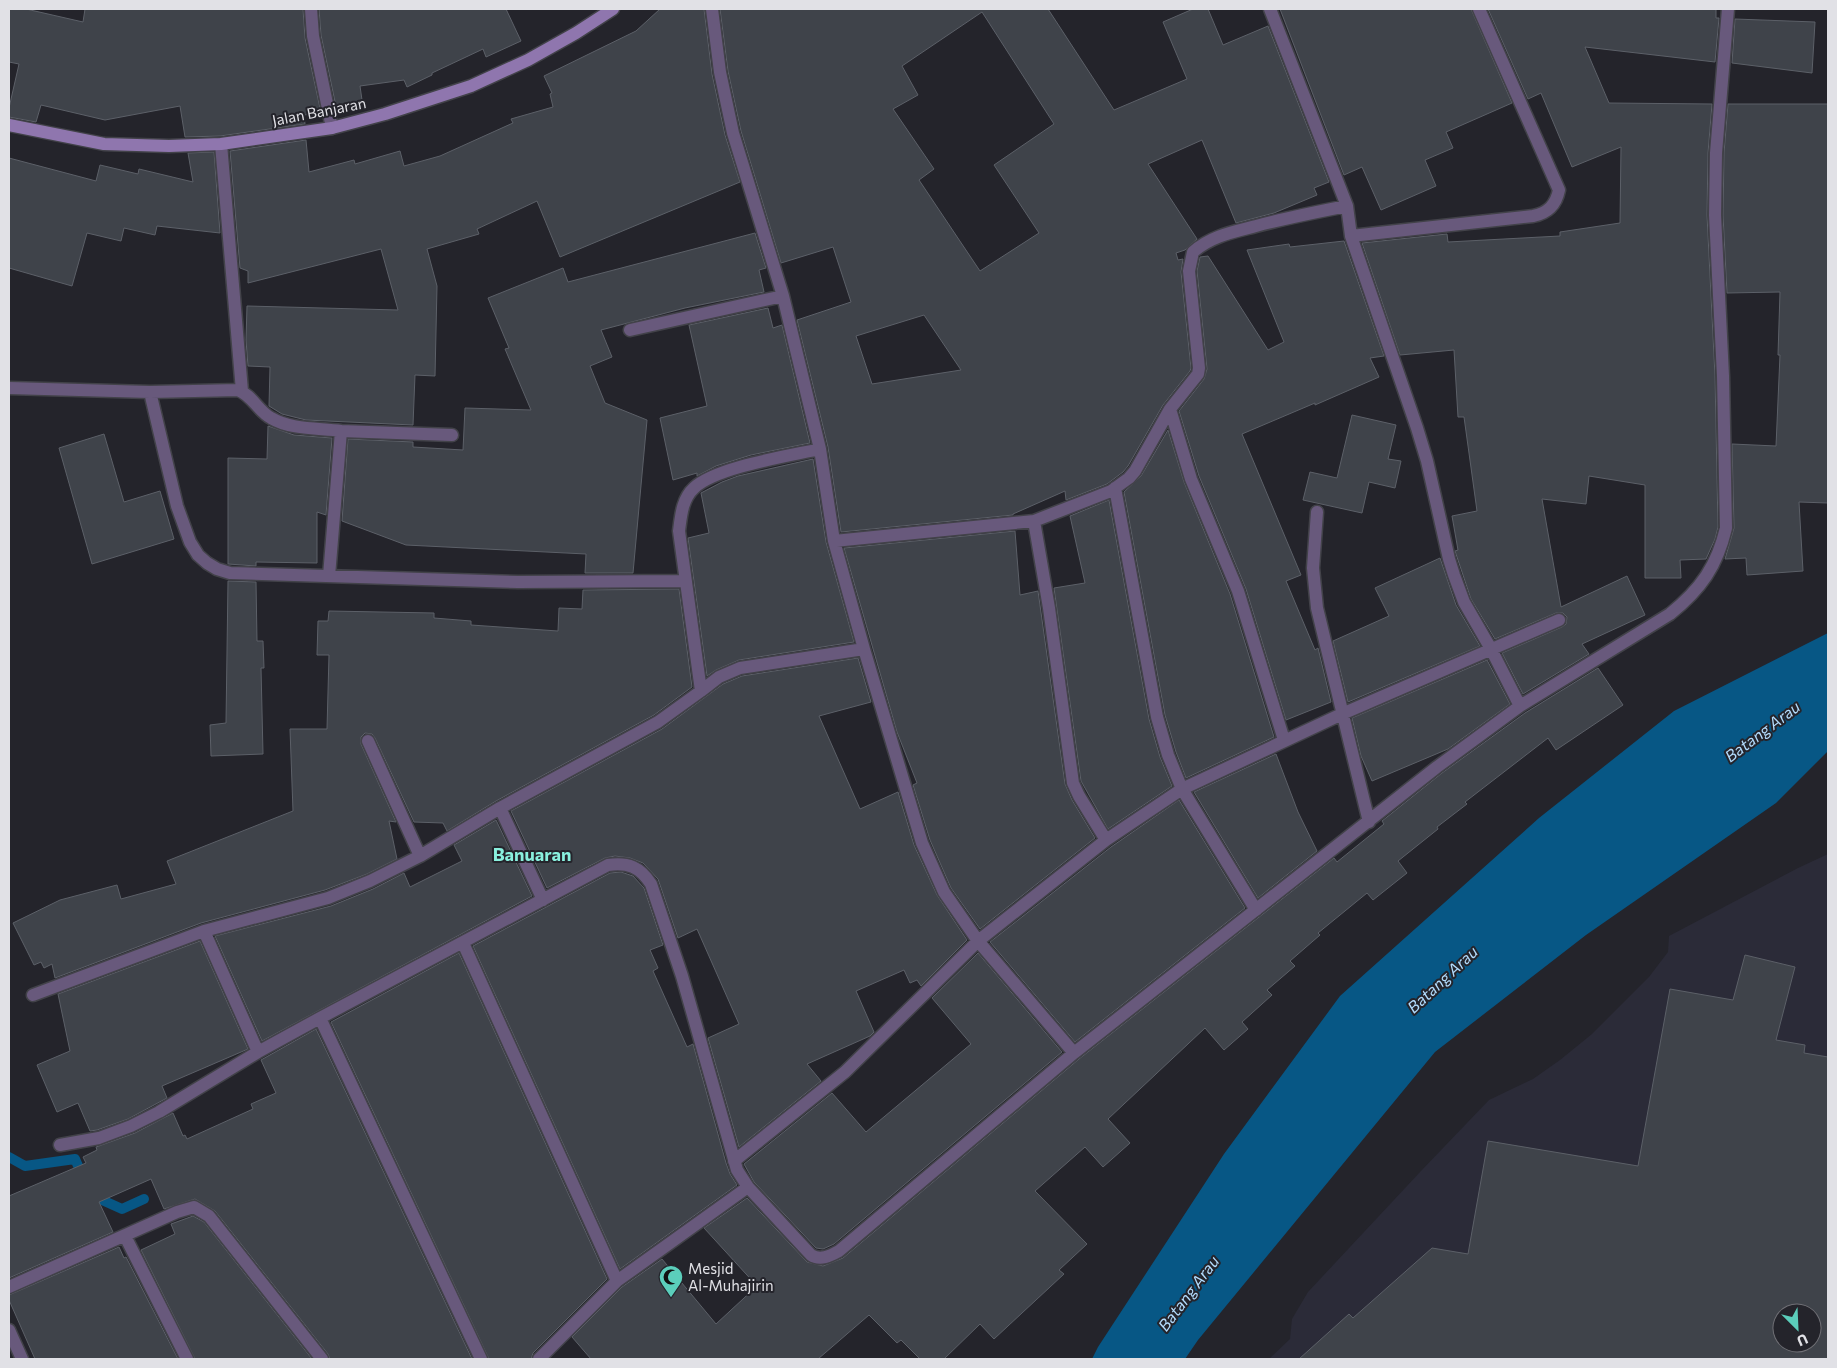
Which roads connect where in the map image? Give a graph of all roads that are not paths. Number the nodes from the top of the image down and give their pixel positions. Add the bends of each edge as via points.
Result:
1 (311, 9) edge
2 (613, 9) edge
3 (712, 9) edge
4 (1270, 9) edge
5 (1480, 9) edge
6 (1728, 9) edge
7 (9, 125) edge
8 (332, 128) junction
9 (221, 144) junction
10 (1347, 206) junction
11 (1351, 236) junction
12 (783, 296) junction
13 (630, 330) dead end
14 (9, 388) edge
15 (242, 391) junction
16 (150, 392) junction
17 (1170, 409) junction
18 (342, 431) junction
19 (452, 435) dead end
20 (820, 449) junction
21 (1115, 488) junction
22 (1317, 512) dead end
23 (1034, 521) junction
24 (834, 541) junction
25 (329, 576) junction
26 (686, 582) junction
27 (1559, 620) dead end
28 (864, 649) junction
29 (1491, 649) junction
30 (701, 691) junction
31 (1520, 706) junction
32 (1342, 714) junction
33 (1284, 740) junction
34 (368, 741) dead end
35 (1182, 789) junction
36 (500, 808) junction
37 (1369, 822) junction
38 (1106, 840) junction
39 (420, 856) junction
40 (543, 900) junction
41 (1256, 910) junction
42 (204, 931) junction
43 (978, 941) junction
44 (463, 942) junction
45 (33, 994) dead end
46 (320, 1018) junction
47 (258, 1052) junction
48 (1074, 1053) junction
49 (60, 1145) dead end
50 (734, 1161) junction
51 (748, 1186) junction
52 (125, 1236) junction
53 (617, 1281) junction
54 (9, 1287) edge
55 (9, 1330) edge
56 (22, 1359) edge
57 (187, 1359) edge
58 (322, 1359) edge
59 (481, 1359) edge
60 (540, 1359) edge

1 - 8 street via 313,36
2 - 8 street, Jalan Banjaran via 528,60 470,86
3 - 12 street via 733,133
4 - 10 street
5 - 11 street via 1558,190 1554,206 1533,216
6 - 31 street via 1716,153 1715,215 1726,510 1722,545 1710,572 1689,598 1670,614
7 - 9 street, Jalan Banjaran via 104,144
8 - 9 street, Jalan Banjaran
9 - 15 street
10 - 11 street
10 - 17 street via 1284,218 1218,236 1193,252 1189,271 1199,368 1195,380
11 - 29 street via 1418,428 1454,575 1464,602
12 - 13 street
12 - 20 street
14 - 16 street
15 - 16 street
15 - 18 street via 272,419 295,426
16 - 25 street via 177,506 198,555 217,569 230,573
17 - 21 street via 1135,471
17 - 33 street via 1191,479 1238,591
18 - 19 street
18 - 25 street
20 - 24 street
20 - 26 street via 723,472 693,489 685,500 679,531
21 - 23 street
21 - 35 street via 1157,717 1165,748
22 - 32 street via 1314,568 1317,608
23 - 24 street
23 - 38 street via 1073,783
24 - 28 street
25 - 26 street via 518,582
26 - 30 street
27 - 29 street
28 - 30 street via 740,668 719,677
28 - 43 street via 922,843 944,892
29 - 31 street
29 - 32 street
30 - 36 street via 658,722
31 - 37 street
32 - 33 street
32 - 37 street
33 - 35 street
34 - 39 street
35 - 38 street
35 - 41 street
36 - 39 street
36 - 40 street
37 - 41 street
38 - 43 street
39 - 42 street via 328,898
40 - 44 street
40 - 50 street via 608,865 628,864 644,874 682,976
41 - 48 street
42 - 45 street
42 - 47 street
43 - 48 street
43 - 50 street via 845,1072
44 - 46 street
44 - 53 street
46 - 47 street
46 - 59 street
47 - 49 street via 131,1126 99,1138
48 - 51 street via 830,1256 815,1258 811,1255
50 - 51 street
51 - 53 street
52 - 54 street
52 - 57 street
52 - 58 street via 187,1208 201,1210
53 - 60 street
55 - 56 street

